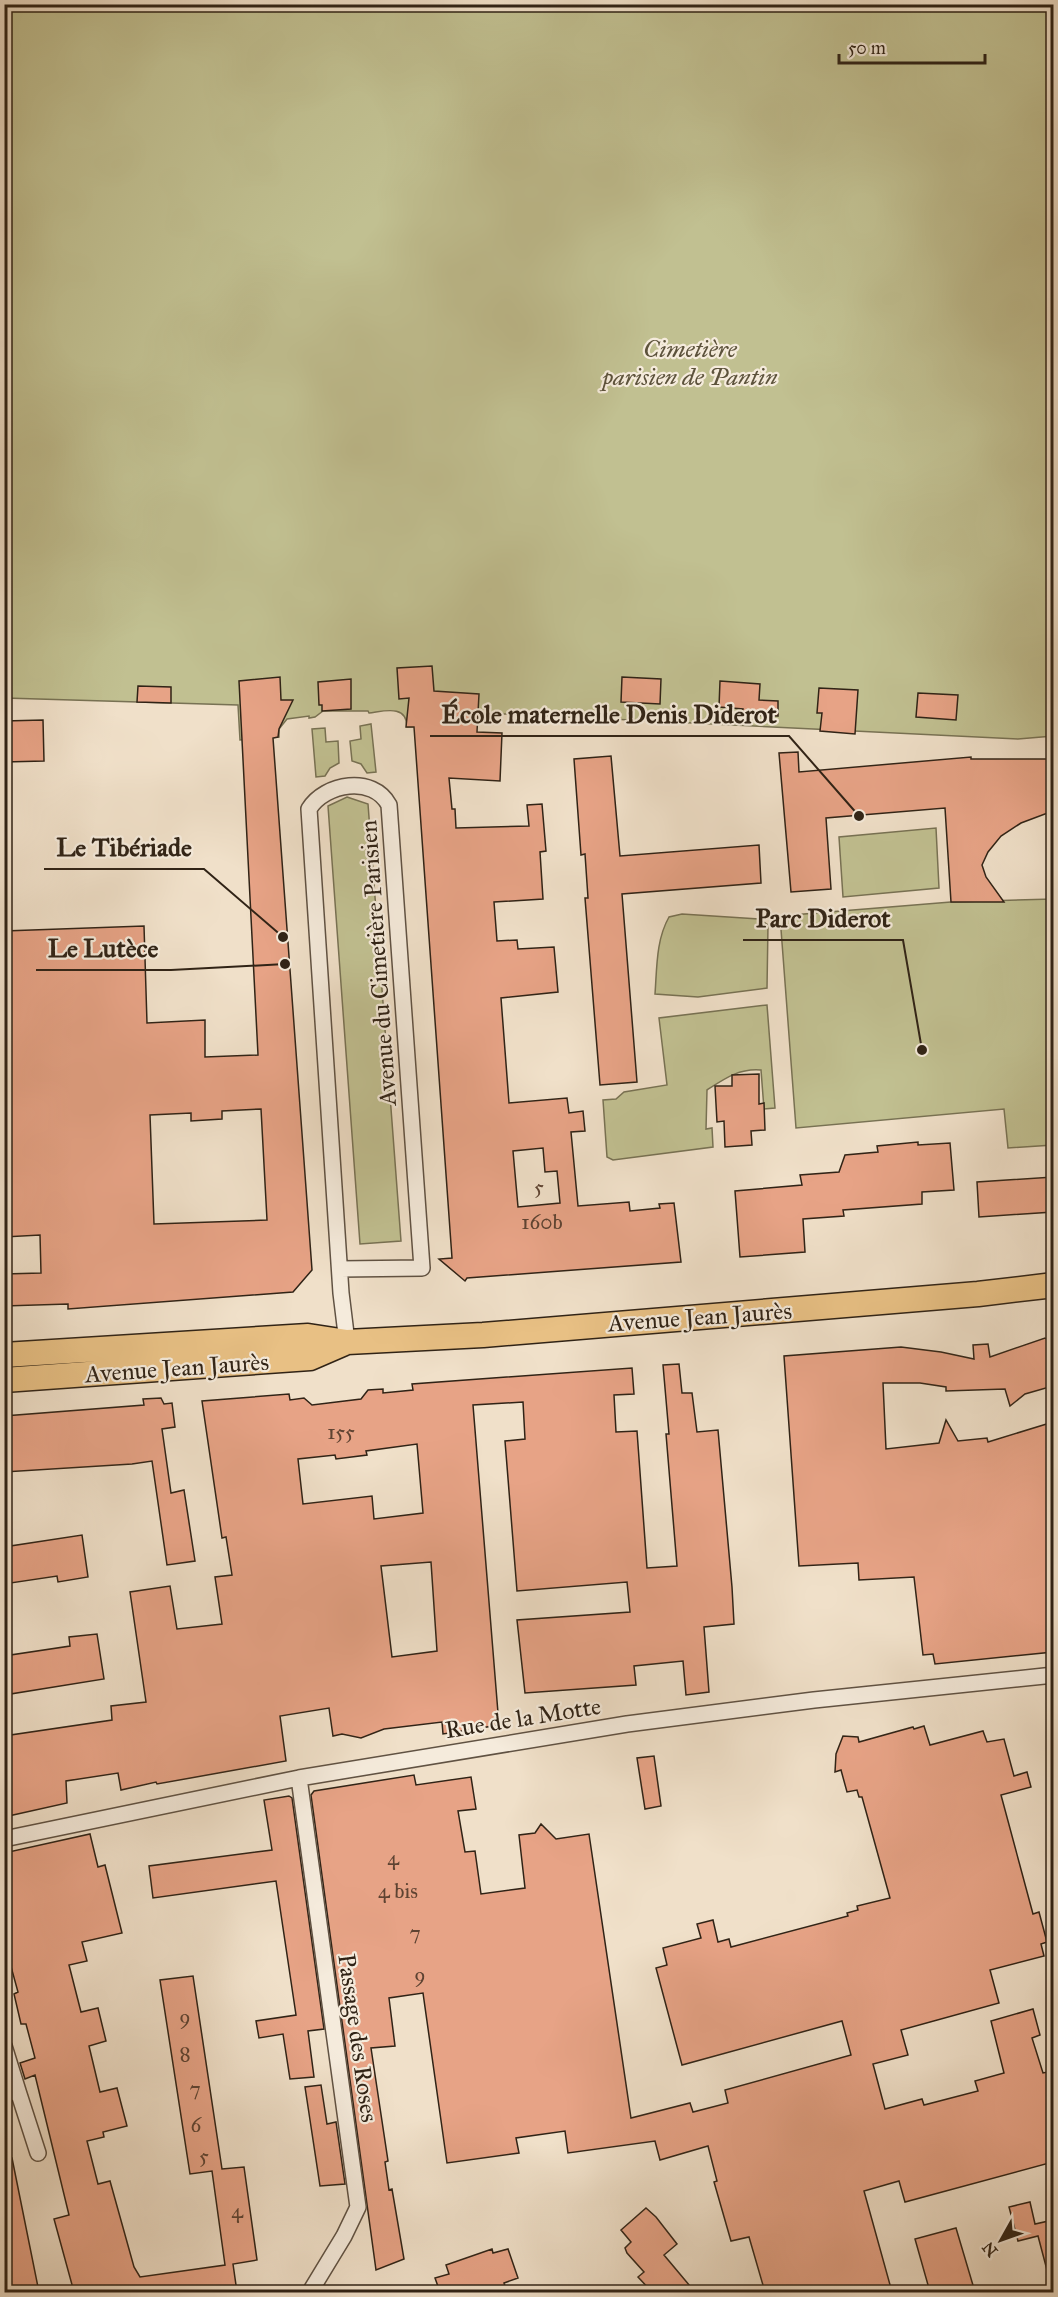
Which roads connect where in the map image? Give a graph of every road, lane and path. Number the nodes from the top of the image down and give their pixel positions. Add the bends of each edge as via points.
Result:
1 (340, 1269) junction
2 (1053, 1285) edge
3 (347, 1342) junction
4 (4, 1355) edge
5 (4, 1380) edge
6 (1053, 1675) edge
7 (299, 1778) junction
8 (4, 1839) edge
9 (4, 2046) edge
10 (11, 2092) edge
11 (38, 2153) dead end
12 (310, 2292) edge

1 - 1 street, Avenue du Cimetière Parisien via 422,1268 389,805 378,791 356,786 331,790 309,809
1 - 3 street, Avenue du Cimetière Parisien
2 - 3 main road, Avenue Jean Jaurès via 773,1312
3 - 4 main road, Avenue Jean Jaurès via 308,1336
3 - 5 main road, Avenue Jean Jaurès via 310,1358
6 - 7 street, Rue de la Motte via 639,1723
7 - 8 street, Rue de la Motte
7 - 12 street, Passage des Roses via 358,2207
9 - 10 street
10 - 11 street

